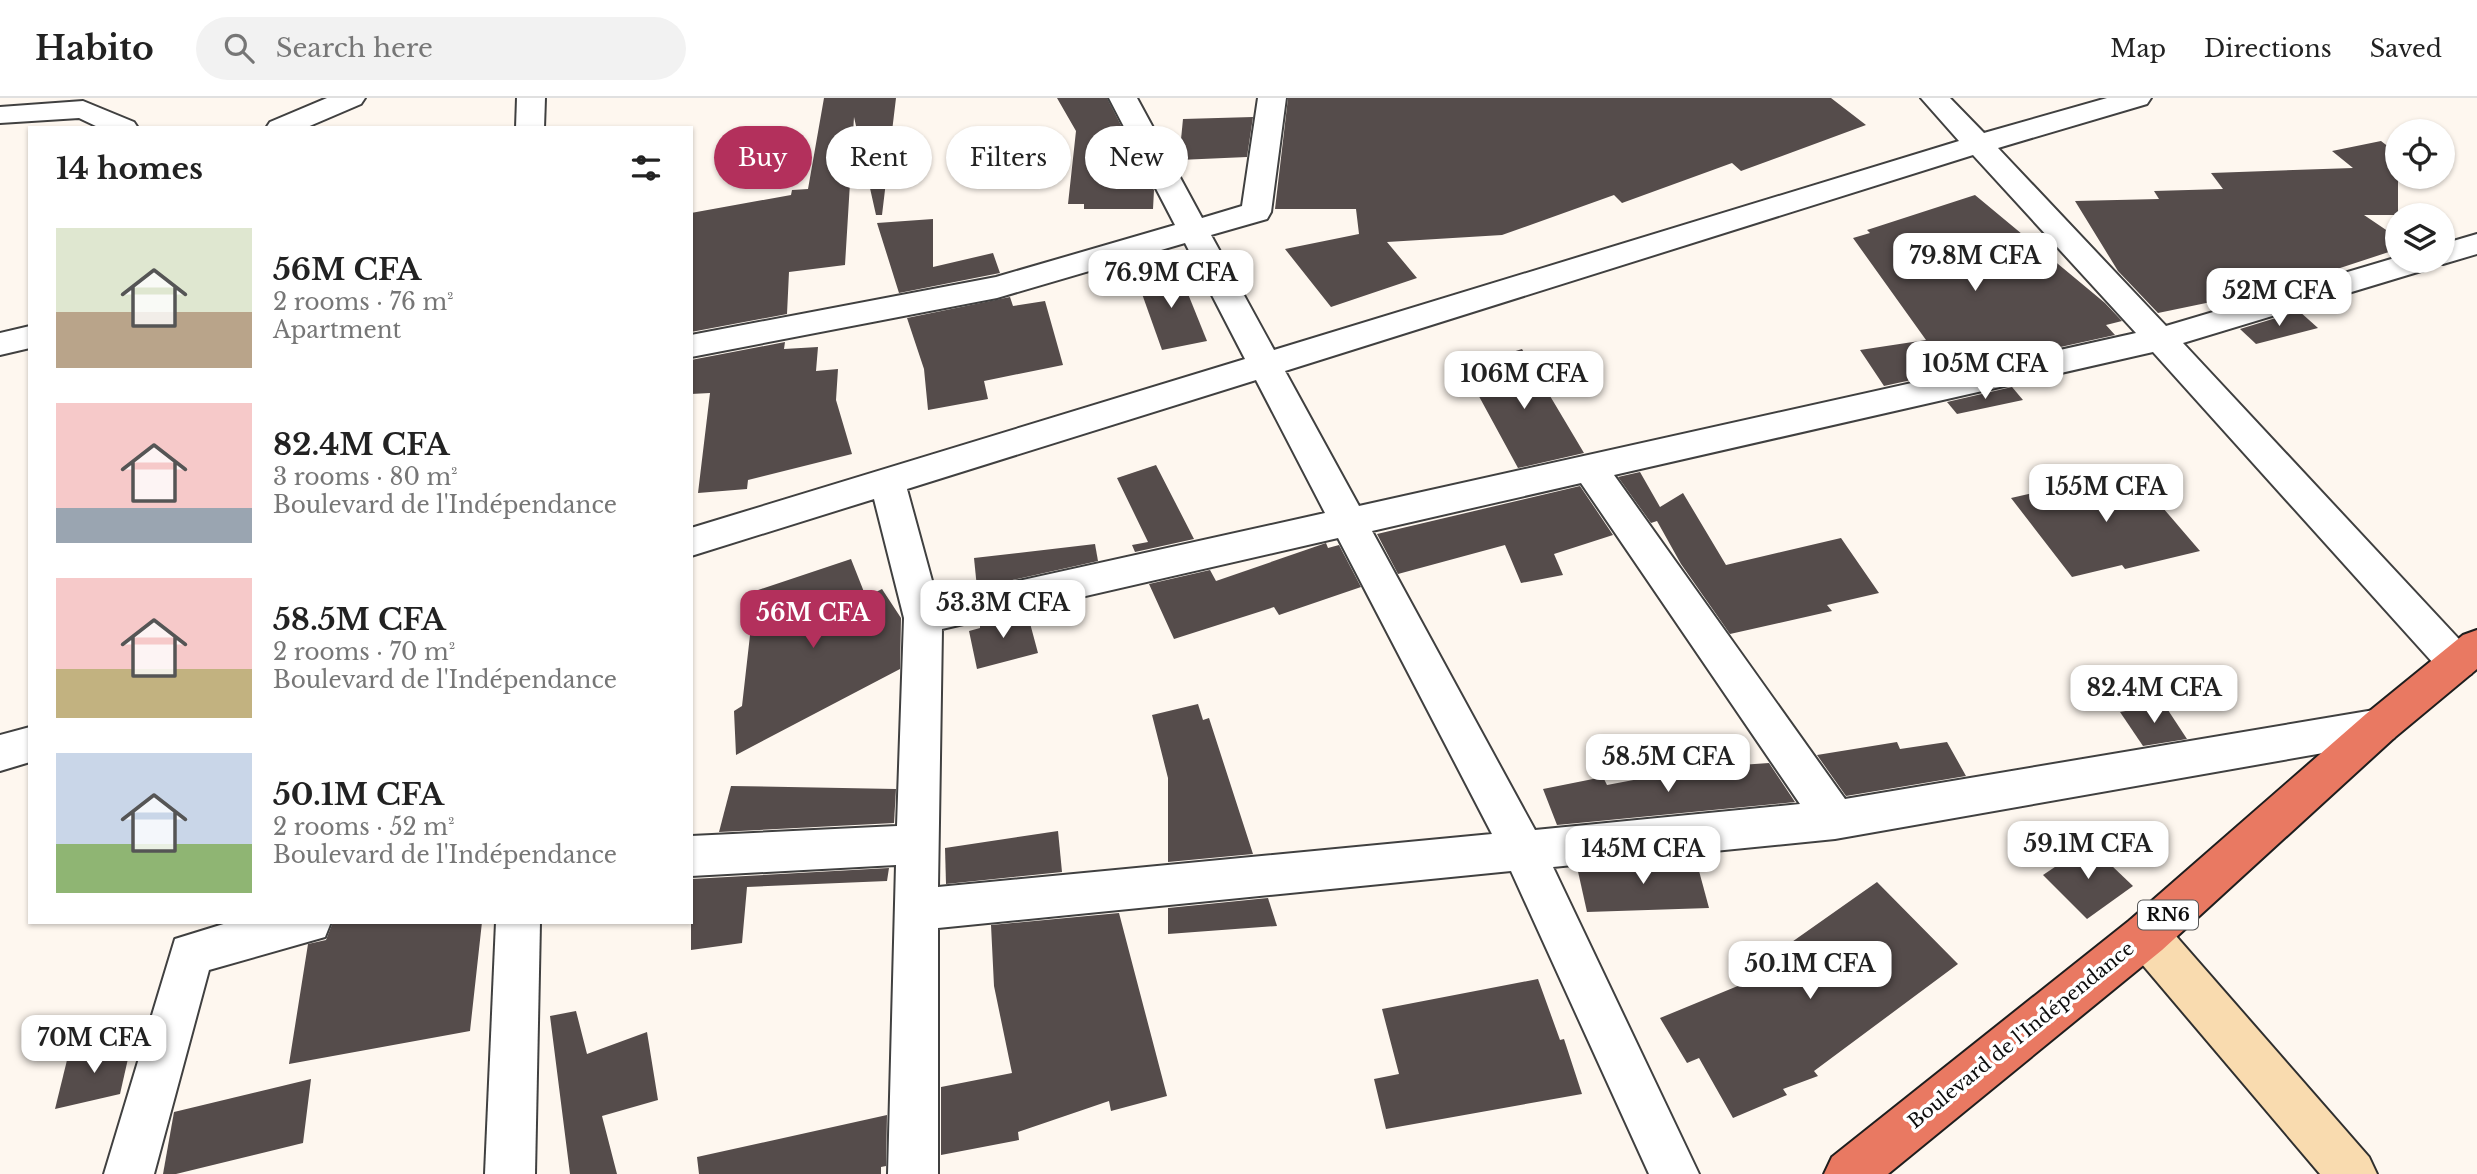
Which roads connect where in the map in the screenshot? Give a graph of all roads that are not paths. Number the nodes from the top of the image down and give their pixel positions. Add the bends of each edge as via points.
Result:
1 (351, 98) edge
2 (531, 98) edge
3 (1122, 98) edge
4 (1272, 98) edge
5 (1934, 98) edge
6 (2137, 98) edge
7 (0, 115) edge
8 (120, 126) edge
9 (285, 126) edge
10 (530, 126) edge
11 (1976, 145) junction
12 (1193, 230) junction
13 (2477, 244) edge
14 (2455, 250) edge
15 (2385, 272) edge
16 (28, 337) edge
17 (2160, 339) junction
18 (0, 344) edge
19 (693, 346) edge
20 (1264, 364) junction
21 (1588, 466) junction
22 (887, 482) junction
23 (1347, 521) junction
24 (693, 541) edge
25 (923, 618) junction
26 (2467, 654) edge
27 (2380, 726) junction
28 (28, 745) edge
29 (0, 753) edge
30 (1835, 820) junction
31 (919, 844) junction
32 (1523, 850) junction
33 (693, 856) edge
34 (916, 910) junction
35 (302, 924) edge
36 (518, 924) edge
37 (2146, 935) junction
38 (129, 1174) edge
39 (510, 1174) edge
40 (913, 1174) edge
41 (1674, 1174) edge
42 (1849, 1174) edge
43 (2352, 1174) edge

1 - 9 street
2 - 10 street
3 - 12 street
4 - 12 street via 1256,212
5 - 11 street
6 - 11 street
7 - 8 street via 83,109
11 - 17 street
11 - 20 street
12 - 19 street via 997,287
12 - 20 street
13 - 14 street
15 - 17 street
16 - 18 street
17 - 21 street
17 - 26 street
20 - 22 street
20 - 23 street
21 - 23 street
21 - 30 street
22 - 24 street
22 - 25 street
23 - 25 street
23 - 32 street
25 - 31 street
26 - 27 highway, Boulevard de l'Indépendance / RN6
27 - 30 street
27 - 37 highway, Boulevard de l'Indépendance / RN6
28 - 29 street
30 - 32 street
31 - 33 street
31 - 34 street
32 - 34 street
32 - 41 street
34 - 40 street
35 - 38 street via 191,954
36 - 39 street
37 - 42 highway, Boulevard de l'Indépendance / RN6
37 - 43 street

